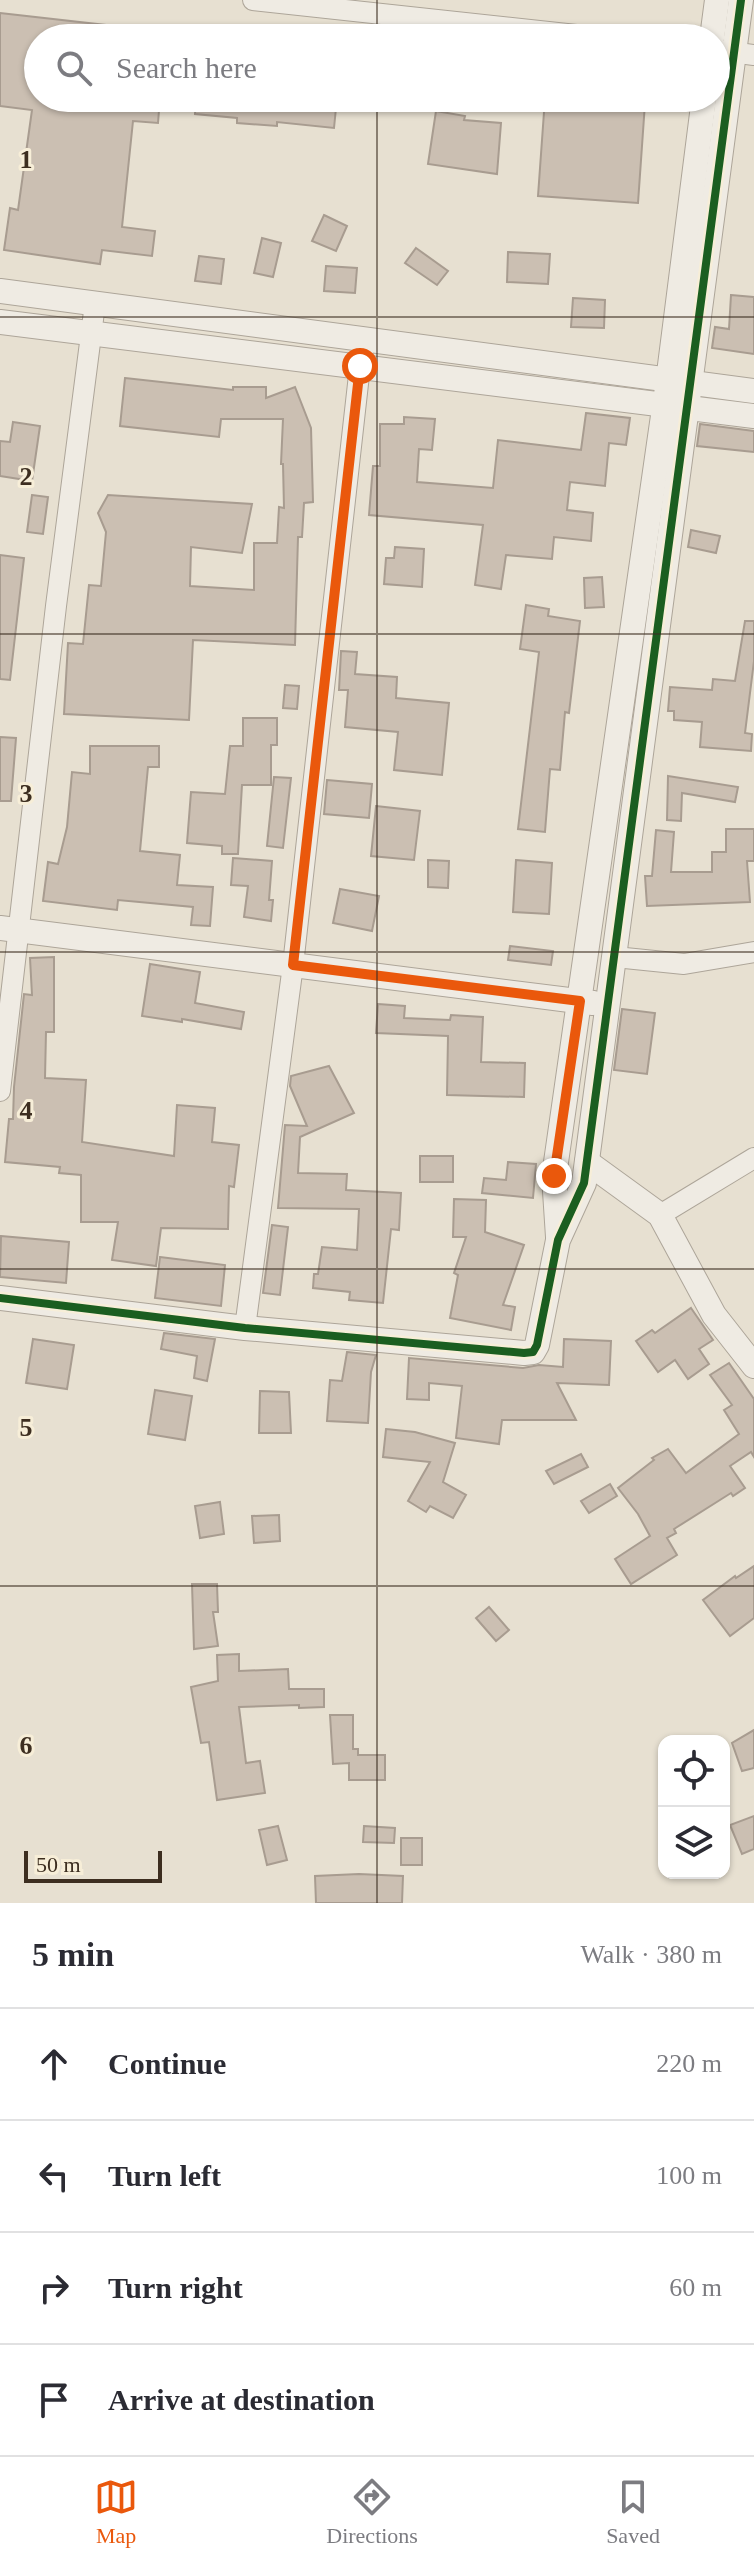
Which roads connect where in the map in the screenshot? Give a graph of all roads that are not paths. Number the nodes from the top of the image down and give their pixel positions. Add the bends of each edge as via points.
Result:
1 (717, 0) edge
2 (741, 0) edge
3 (266, 1) edge
4 (476, 24) edge
5 (714, 24) edge
6 (735, 52) edge
7 (730, 81) edge
8 (703, 112) edge
9 (725, 112) edge
10 (0, 291) edge
11 (95, 304) junction
12 (0, 322) edge
13 (91, 332) junction
14 (365, 340) junction
15 (360, 366) junction
16 (754, 391) edge
17 (677, 394) junction
18 (754, 416) edge
19 (10, 930) edge
20 (754, 952) edge
21 (615, 957) junction
22 (293, 965) junction
23 (580, 1001) junction
24 (609, 1005) junction
25 (0, 1091) edge
26 (754, 1158) edge
27 (587, 1162) junction
28 (660, 1215) junction
29 (558, 1240) junction
30 (0, 1298) edge
31 (245, 1328) junction
32 (754, 1366) edge

1 - 5 street
2 - 6 street
3 - 4 street
6 - 7 street
8 - 17 street
9 - 17 street
10 - 11 street
11 - 13 street
11 - 14 street
12 - 13 street
13 - 15 street
13 - 19 street
14 - 15 street
14 - 17 street
15 - 17 street
15 - 22 street
16 - 17 street
17 - 18 street
17 - 21 street
17 - 23 street
19 - 22 street
19 - 25 street
20 - 21 street via 684,964
21 - 24 street
22 - 23 street
22 - 31 street
23 - 24 street
23 - 29 street via 554,1176
24 - 27 street
26 - 28 street
27 - 28 street
27 - 29 street via 584,1183
28 - 32 street via 714,1315
29 - 31 street via 533,1352
30 - 31 street

